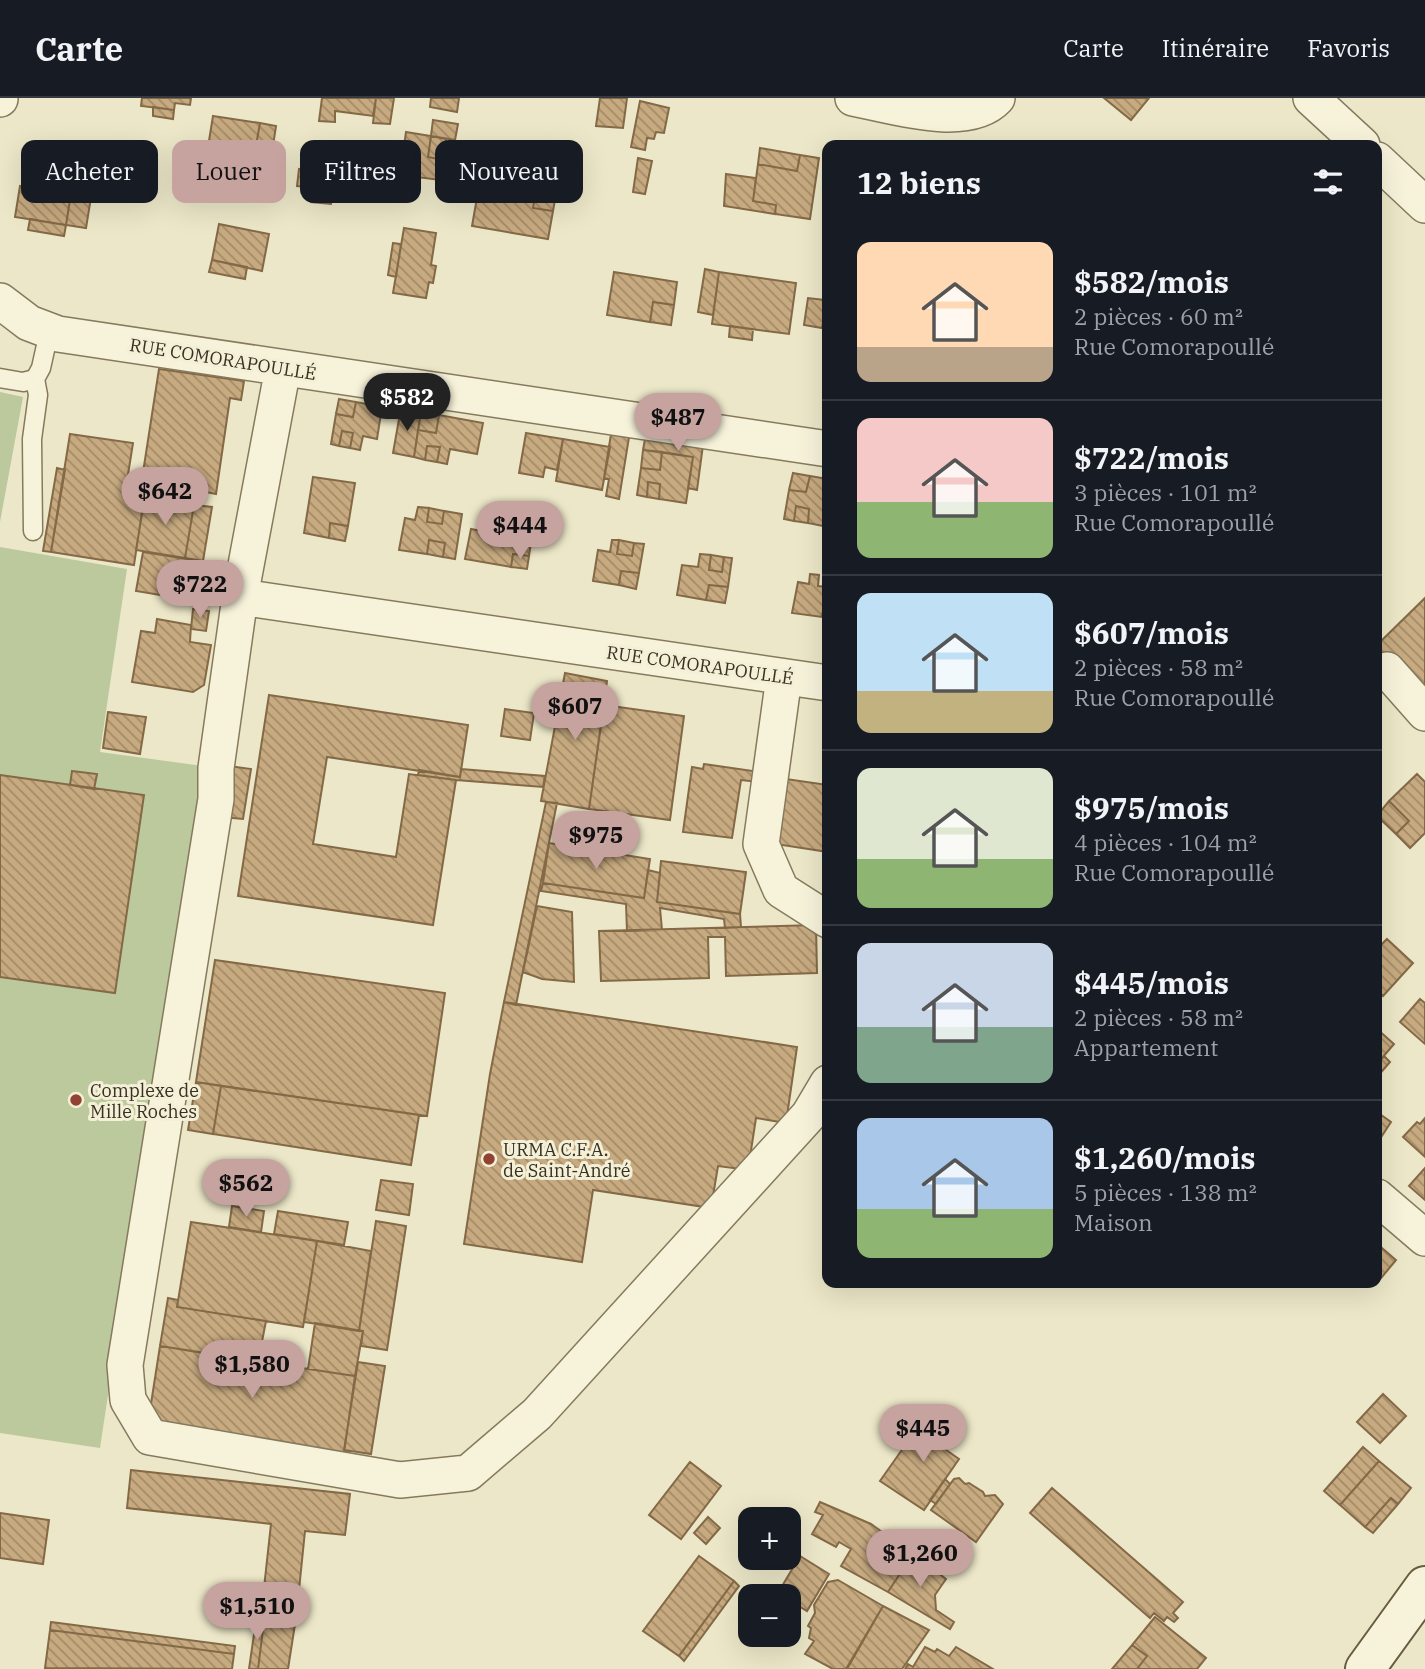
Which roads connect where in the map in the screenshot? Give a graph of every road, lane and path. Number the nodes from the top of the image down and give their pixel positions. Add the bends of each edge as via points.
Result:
1 (853, 98) edge
2 (997, 98) edge
3 (1311, 98) edge
4 (1357, 140) edge
5 (1382, 165) edge
6 (1425, 205) edge
7 (0, 301) edge
8 (49, 332) junction
9 (283, 368) junction
10 (0, 378) edge
11 (36, 379) junction
12 (822, 448) edge
13 (33, 531) dead end
14 (240, 597) junction
15 (1387, 670) dead end
16 (785, 677) junction
17 (822, 682) edge
18 (1425, 713) edge
19 (822, 916) edge
20 (822, 1093) edge
21 (1382, 1201) edge
22 (1425, 1238) edge
23 (1425, 1586) edge
24 (1365, 1669) edge

1 - 2 street via 953,114 977,110
3 - 4 street
5 - 6 street
7 - 8 street, RUE COMORAPOULLÉ
8 - 9 street, RUE COMORAPOULLÉ
8 - 11 lane
9 - 12 street, RUE COMORAPOULLÉ
9 - 14 street
10 - 11 lane
11 - 13 lane
14 - 16 street, RUE COMORAPOULLÉ
14 - 20 street via 216,768 216,799 125,1365 128,1400 149,1437 400,1480 468,1473 537,1414 809,1115
15 - 18 street
16 - 17 street, RUE COMORAPOULLÉ
16 - 19 street via 761,844 781,890
21 - 22 street
23 - 24 main road

